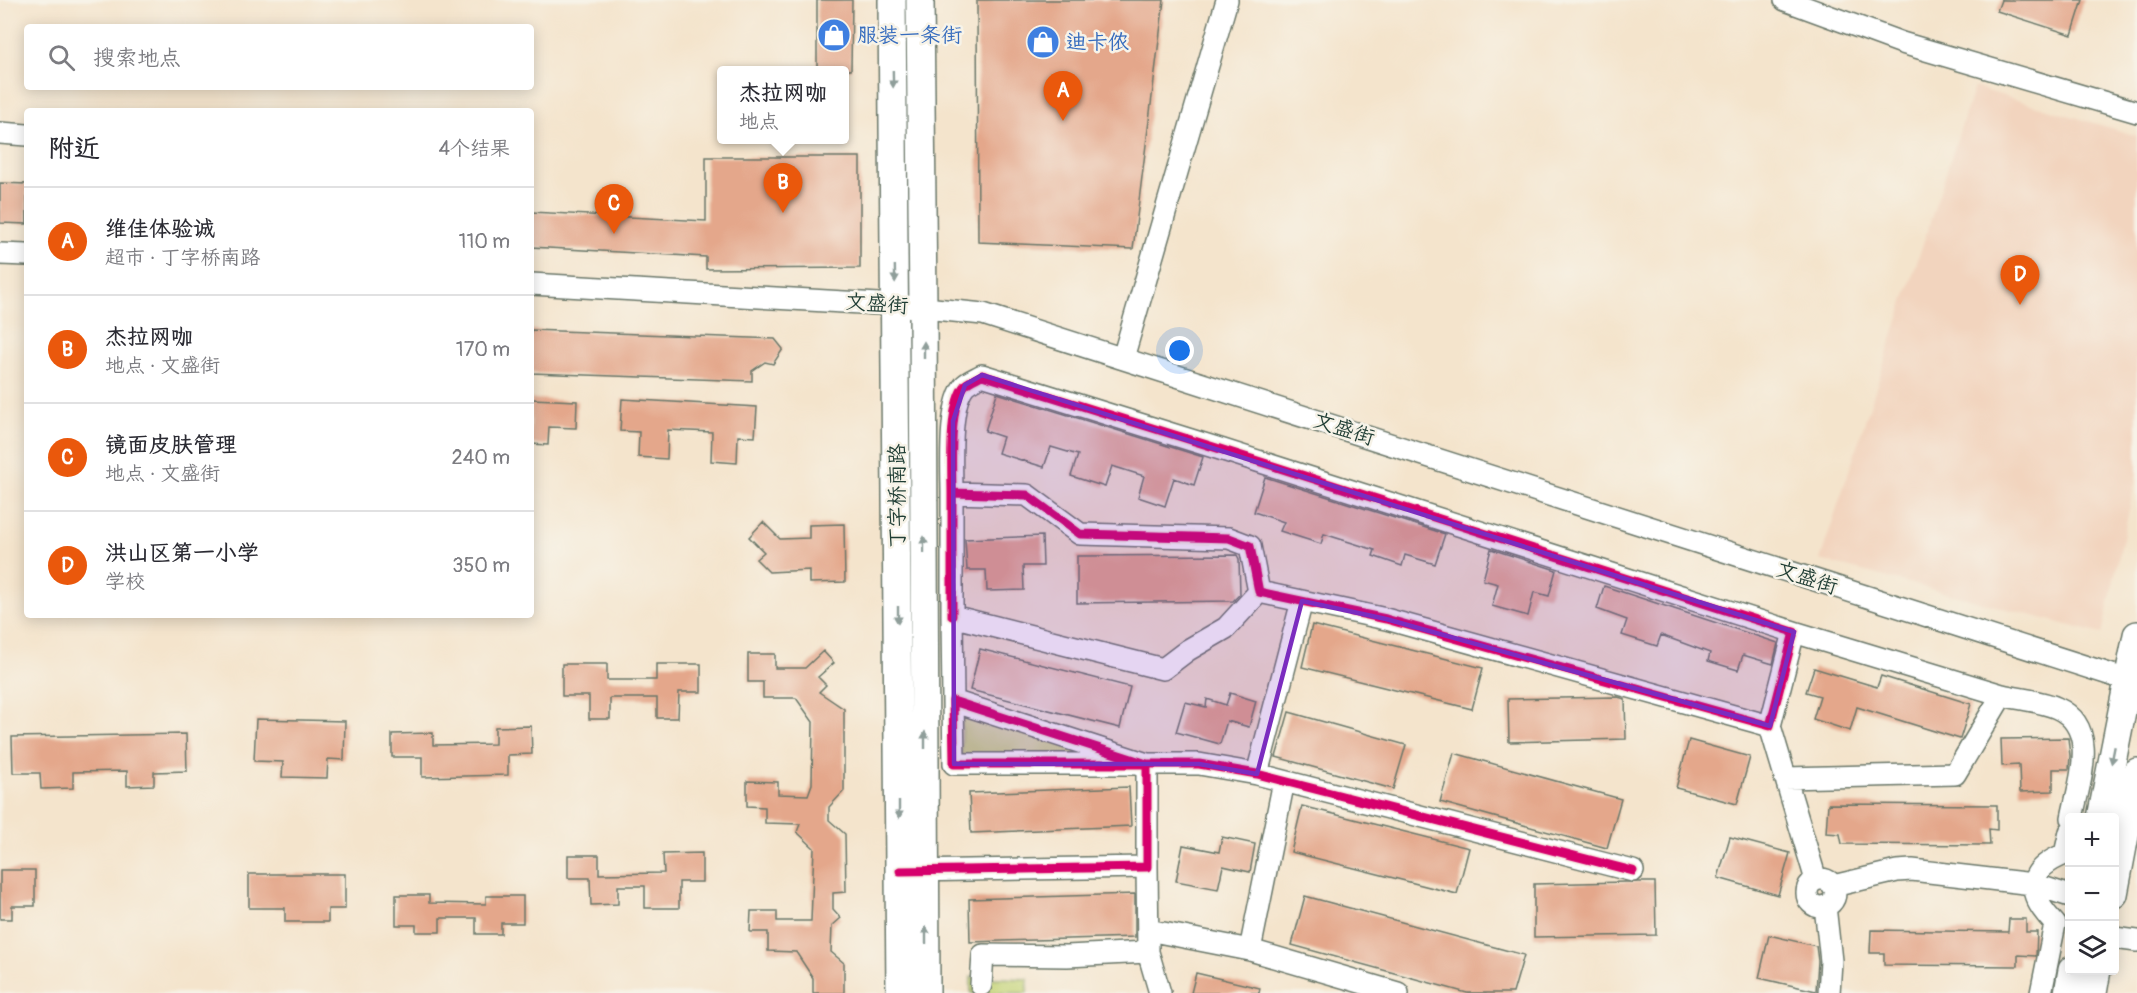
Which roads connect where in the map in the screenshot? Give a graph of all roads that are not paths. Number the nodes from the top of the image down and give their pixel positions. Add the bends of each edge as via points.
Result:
1 (892, 0) edge
2 (920, 0) edge
3 (1227, 0) edge
4 (1785, 0) edge
5 (2137, 112) edge
6 (0, 133) edge
7 (24, 135) edge
8 (0, 254) edge
9 (24, 255) edge
10 (534, 284) edge
11 (896, 305) junction
12 (923, 308) junction
13 (1123, 358) junction
14 (952, 493) junction
15 (1259, 592) junction
16 (1302, 601) junction
17 (952, 616) junction
18 (1794, 632) junction
19 (2137, 635) edge
20 (2132, 682) edge
21 (2002, 695) junction
22 (953, 701) junction
23 (1770, 726) junction
24 (1147, 764) junction
25 (2137, 772) edge
26 (1257, 774) junction
27 (1785, 778) junction
28 (1284, 781) junction
29 (2073, 813) edge
30 (2102, 813) edge
31 (2065, 855) edge
32 (1147, 867) junction
33 (913, 871) junction
34 (1634, 871) dead end
35 (2119, 872) edge
36 (1825, 883) junction
37 (2034, 884) junction
38 (2065, 894) edge
39 (1148, 930) junction
40 (2119, 939) edge
41 (2137, 941) edge
42 (1250, 950) junction
43 (1148, 951) junction
44 (2072, 975) edge
45 (2096, 975) edge
46 (981, 985) dead end
47 (900, 993) edge
48 (926, 993) edge
49 (1160, 993) edge
50 (1398, 993) edge
51 (1830, 993) edge
52 (2041, 993) edge
53 (2068, 993) edge
54 (2093, 993) edge

1 -> 11 main road, 丁字桥南路
2 - 12 main road, 丁字桥南路
3 - 13 street
4 - 5 street via 1902,43
6 - 7 street
8 - 9 street
10 - 11 street, 文盛街
11 - 12 street, 文盛街
11 -> 33 main road, 丁字桥南路
12 - 13 street, 文盛街 via 983,314
33 -> 12 main road, 丁字桥南路
13 - 20 street, 文盛街
14 - 15 street via 1027,495 1080,534 1229,538 1250,546
14 - 17 street
14 - 18 street via 957,401 965,385 982,375
15 - 16 street
15 - 17 street via 1226,628 1163,669
16 - 23 street via 1386,619
16 - 26 street
17 - 22 street
18 - 21 street
18 - 23 street
19 - 20 main road
20 -> 30 main road
21 - 27 street via 1955,774
21 - 29 street via 2056,707 2073,718 2082,733 2084,752
22 - 24 street
22 - 24 street via 954,764
23 - 27 street
24 - 26 street via 1199,764
24 - 32 street
25 - 35 main road
26 - 28 street
27 - 36 street
28 - 34 street
28 - 42 street
31 - 37 street via 2045,864 2037,872
32 - 33 street
32 - 39 street
33 - 47 main road, 丁字桥南路
48 -> 33 main road, 丁字桥南路
36 - 37 street via 1912,870
36 - 51 street via 1809,886 1807,895 1816,905 1825,906
37 - 38 street
37 - 52 street via 2038,904 2055,924
39 - 42 street
39 - 43 street
40 - 41 street
42 - 50 street
43 - 46 street via 1067,956 983,955
43 - 49 street
44 - 53 main road
45 - 54 main road

